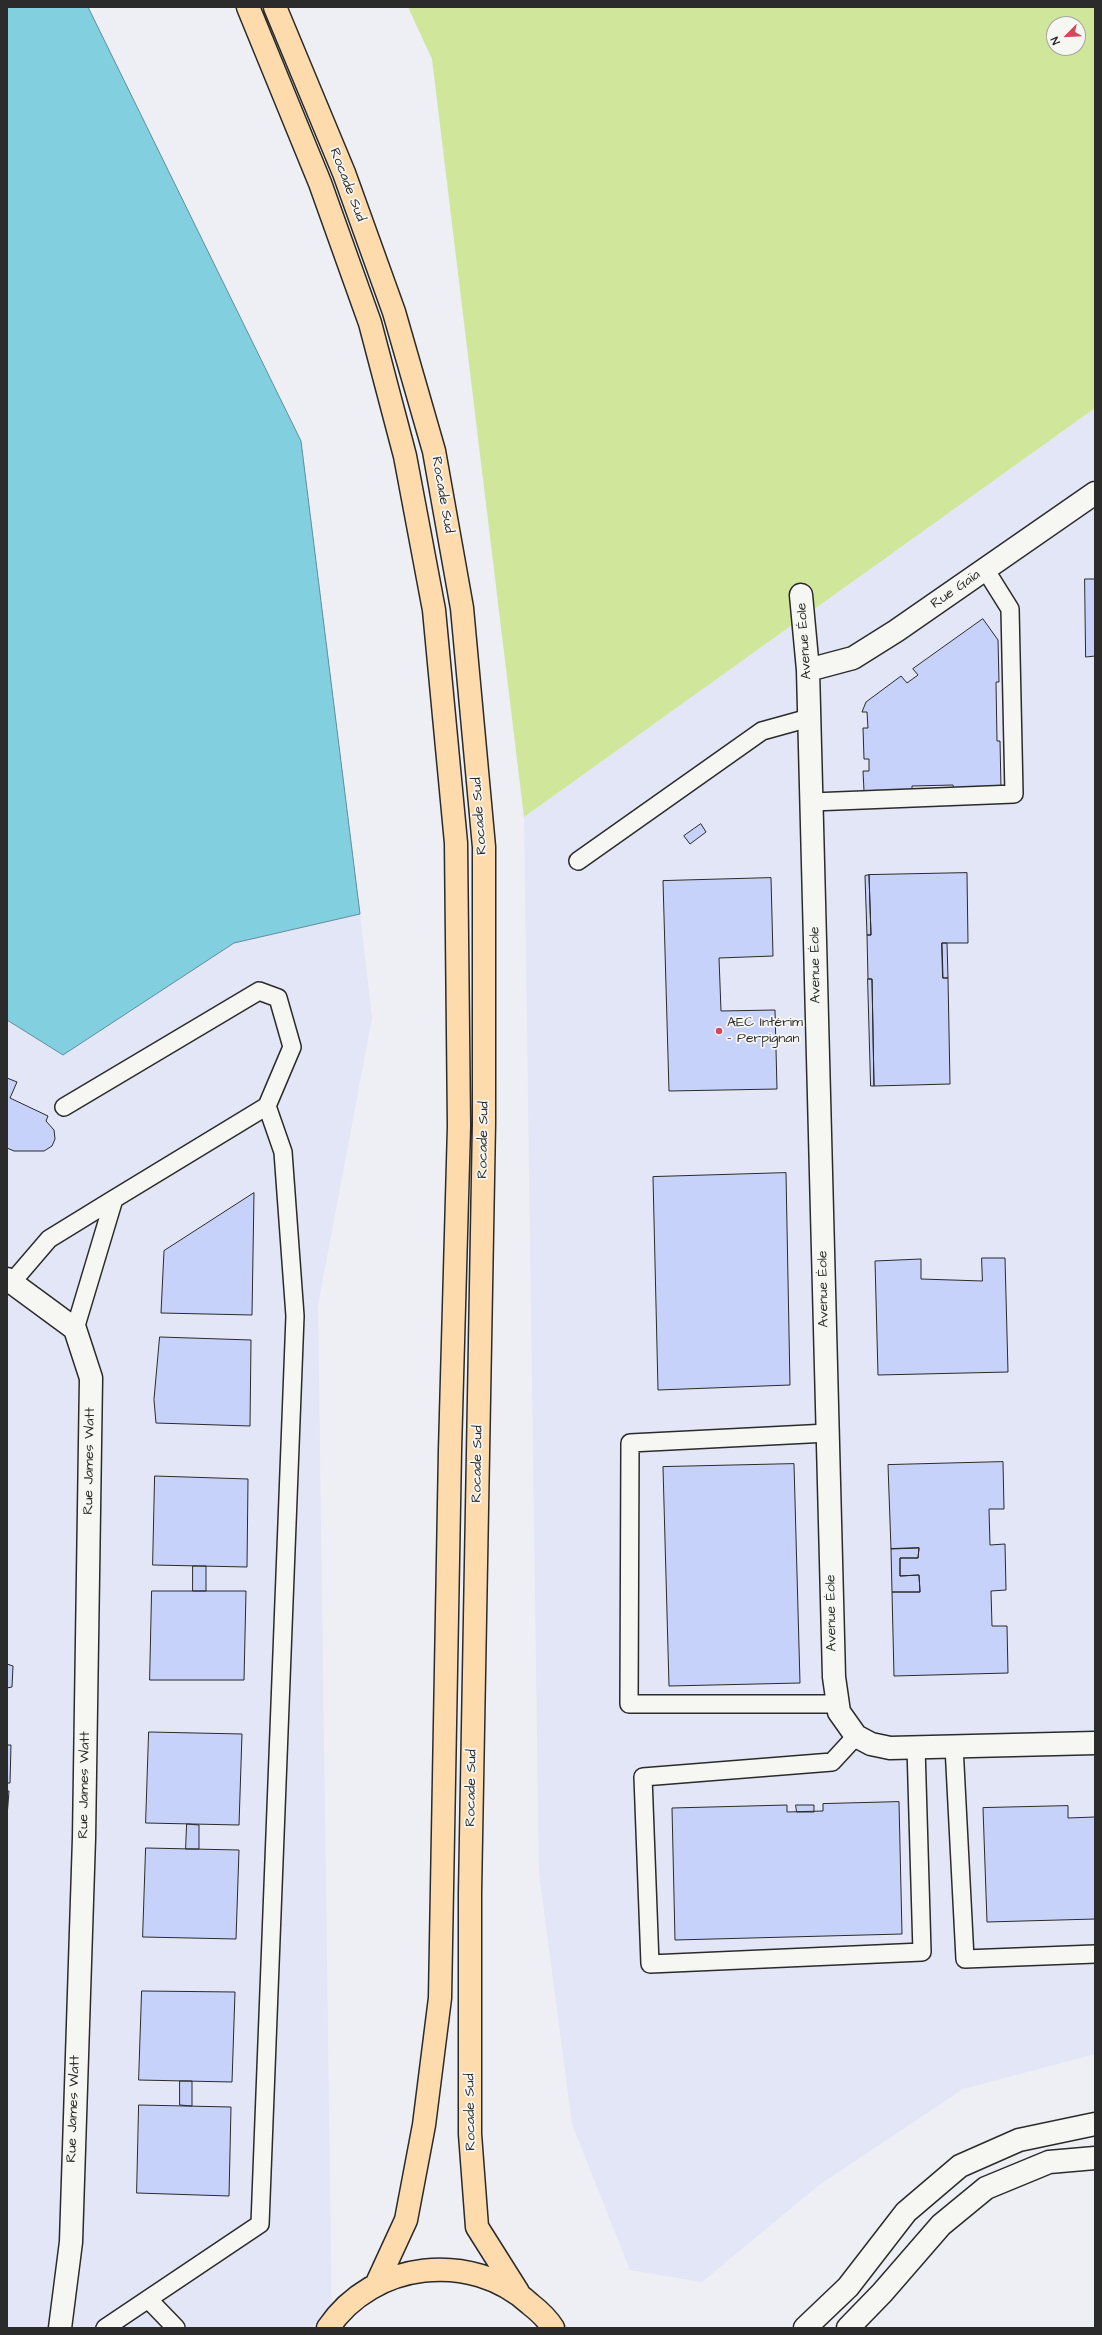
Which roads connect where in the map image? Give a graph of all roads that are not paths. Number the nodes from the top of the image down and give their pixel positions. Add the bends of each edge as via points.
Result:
1 (248, 7) edge
2 (275, 7) edge
3 (1095, 493) edge
4 (985, 569) junction
5 (802, 595) dead end
6 (808, 670) junction
7 (809, 718) junction
8 (812, 802) junction
9 (578, 861) dead end
10 (267, 1106) junction
11 (64, 1107) dead end
12 (114, 1199) junction
13 (10, 1280) edge
14 (75, 1329) junction
15 (828, 1433) junction
16 (838, 1704) junction
17 (856, 1736) junction
18 (1095, 1743) edge
19 (954, 1746) junction
20 (916, 1747) junction
21 (1095, 1954) edge
22 (1095, 2124) edge
23 (1095, 2158) edge
24 (377, 2283) junction
25 (518, 2292) junction
26 (148, 2299) junction
27 (60, 2328) edge
28 (105, 2328) edge
29 (176, 2328) edge
30 (328, 2328) edge
31 (553, 2328) edge
32 (805, 2328) edge
33 (848, 2328) edge

1 - 24 main road, Rocade Sud via 320,183 370,323 406,456 434,610 456,843 459,1126 440,1998 424,2125 406,2220
2 - 25 main road, Rocade Sud via 344,173 394,312 434,451 462,608 484,847 484,1123 470,1885 470,2134 477,2227
3 - 4 street, Rue Gaïa
4 - 6 street, Rue Gaïa via 853,658
4 - 8 lane via 1010,609 1014,794
5 - 6 street, Avenue Éole
6 - 7 street, Avenue Éole
7 - 8 street, Avenue Éole
7 - 9 lane via 762,732
8 - 15 street, Avenue Éole
10 - 11 lane via 292,1047 278,998 259,991
10 - 12 lane
10 - 26 lane via 284,1152 294,1316 260,2224
12 - 13 lane via 49,1239
12 - 14 lane
13 - 14 street
14 - 27 street, Rue James Watt via 91,1378 84,1830 71,2242
15 - 16 street, Avenue Éole via 834,1677
15 - 16 lane via 630,1443 629,1704
16 - 17 street, Avenue Éole via 838,1712
17 - 20 street, Avenue Éole via 871,1744 890,1748
17 - 20 lane via 832,1762 643,1777 650,1964 922,1952
18 - 19 street, Avenue Éole
19 - 20 street, Avenue Éole
19 - 21 lane via 965,1959
22 - 32 street via 1019,2140 960,2166 906,2212 848,2287
23 - 33 street via 1049,2162 986,2188 941,2225
24 - 25 main road via 412,2271 449,2268 485,2276
24 - 30 main road via 339,2312
25 - 31 main road via 548,2319
26 - 28 lane
26 - 29 lane

